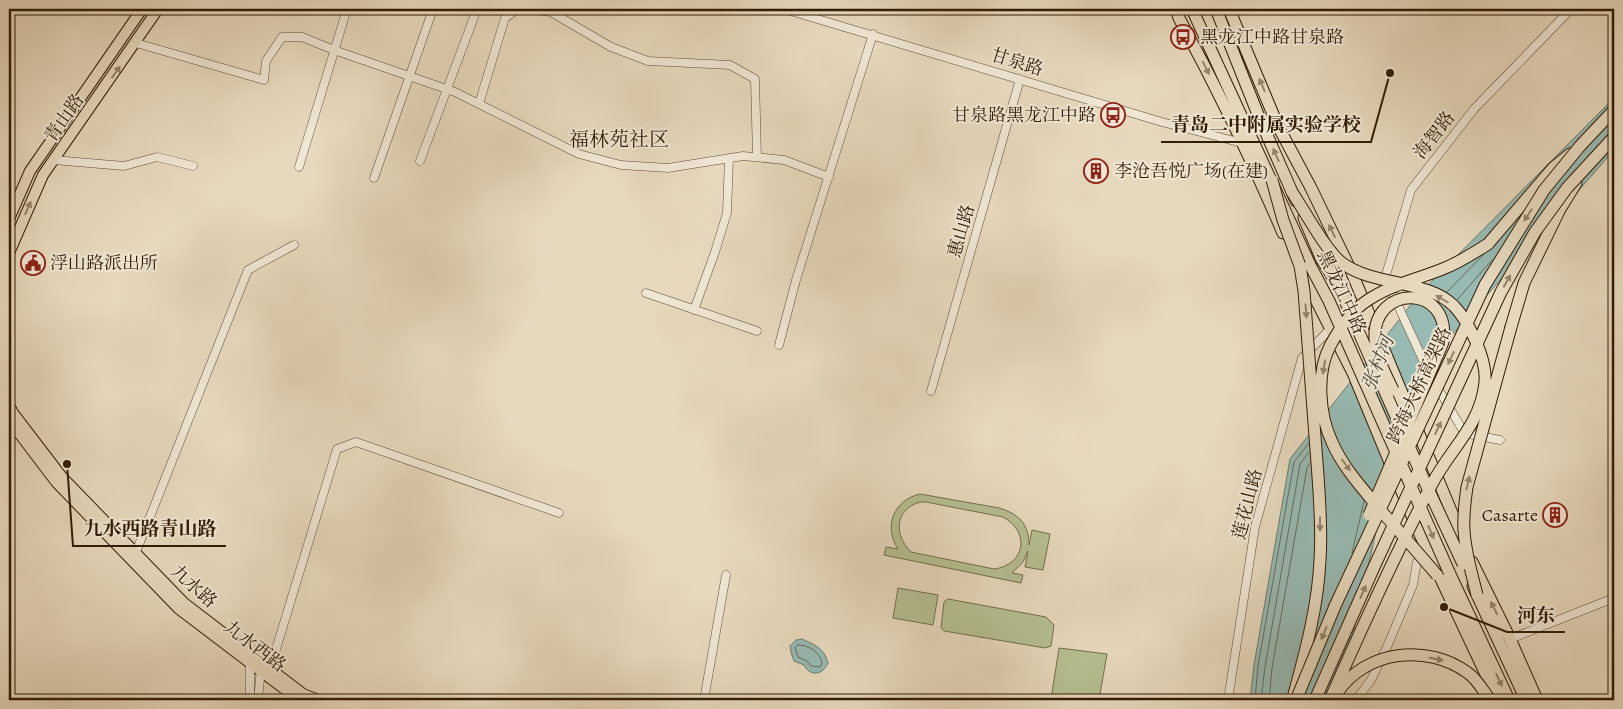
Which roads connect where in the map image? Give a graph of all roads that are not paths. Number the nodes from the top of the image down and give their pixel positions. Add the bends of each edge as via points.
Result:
1 (142, 9) edge
2 (158, 9) edge
3 (347, 9) edge
4 (434, 9) edge
5 (477, 9) edge
6 (518, 9) edge
7 (530, 9) edge
8 (784, 9) edge
9 (1176, 9) edge
10 (1192, 9) edge
11 (1216, 9) edge
12 (1229, 9) edge
13 (1572, 9) edge
14 (873, 34) junction
15 (136, 43) junction
16 (334, 50) junction
17 (410, 76) junction
18 (1020, 79) junction
19 (447, 89) junction
20 (479, 104) junction
21 (1614, 110) edge
22 (1614, 137) edge
23 (1242, 143) junction
24 (1580, 146) junction
25 (757, 157) junction
26 (1595, 157) junction
27 (729, 158) junction
28 (54, 160) junction
29 (420, 161) dead end
30 (193, 166) dead end
31 (299, 167) dead end
32 (829, 177) junction
33 (374, 178) dead end
34 (1272, 180) junction
35 (1292, 192) junction
36 (11, 208) edge
37 (9, 219) edge
38 (294, 245) dead end
39 (9, 253) edge
40 (1385, 278) junction
41 (646, 293) dead end
42 (1367, 308) junction
43 (694, 310) junction
44 (1331, 328) junction
45 (757, 331) dead end
46 (779, 345) dead end
47 (931, 391) dead end
48 (9, 405) edge
49 (9, 420) edge
50 (1500, 440) dead end
51 (1423, 478) junction
52 (559, 513) dead end
53 (1425, 543) junction
54 (136, 552) junction
55 (726, 575) dead end
56 (1477, 596) junction
57 (1614, 598) edge
58 (1335, 606) junction
59 (1510, 639) junction
60 (259, 664) junction
61 (250, 700) edge
62 (258, 700) edge
63 (299, 700) edge
64 (318, 700) edge
65 (704, 700) edge
66 (1228, 700) edge
67 (1292, 700) edge
68 (1296, 700) edge
69 (1315, 700) edge
70 (1332, 700) edge
71 (1356, 700) edge
72 (1490, 700) edge
73 (1497, 700) edge
74 (1509, 700) edge
75 (1526, 700) edge
76 (1537, 700) edge

1 - 36 main road, 青山路 via 30,171
2 - 15 main road, 青山路
3 - 16 street
4 - 17 street
5 - 19 street
6 - 20 street via 505,18
7 - 25 street via 550,12 611,47 648,62 730,65 755,79
8 - 14 street, 甘泉路
9 -> 23 highway, 黑龙江中路
10 - 34 highway, 黑龙江中路
35 -> 11 highway, 黑龙江中路
42 -> 12 highway, 黑龙江中路 via 1320,205 1278,126
13 - 40 street, 海智路 via 1474,109 1411,190
14 - 18 street, 甘泉路
14 - 32 street
15 - 16 street via 264,80 266,61 282,38 302,36
28 -> 15 main road, 青山路
16 - 17 street
16 - 31 street
17 - 19 street
17 - 33 street
18 - 23 street, 甘泉路
18 - 47 street, 惠山路
19 - 20 street
19 - 29 street
20 - 27 street via 579,154 620,166 668,168
21 - 24 highway, 跨海大桥高架路, bridge
22 - 26 highway, 跨海大桥高架路, bridge
23 - 44 highway, 黑龙江中路
24 -> 58 highway, 跨海大桥高架路, bridge via 1544,190 1485,285
24 -> 73 highway, bridge via 1553,168 1488,244 1445,268 1393,286 1356,308 1334,339 1322,372 1322,403 1331,441 1366,493 1437,575 1473,657
25 - 27 street
25 - 32 street via 784,160
56 -> 26 highway, bridge via 1464,532 1470,478 1524,283 1560,209
69 -> 26 highway, 跨海大桥高架路, bridge via 1501,292 1534,232
27 - 43 street via 727,213
28 - 30 street via 124,166 157,158
39 -> 28 main road, 青山路 via 43,175
32 - 46 street
34 -> 67 highway, bridge via 1300,266 1304,291 1320,515 1316,602
34 -> 74 highway, 黑龙江中路, bridge
35 - 51 highway, 黑龙江中路, bridge
70 -> 35 highway, bridge via 1402,541 1434,480 1465,436 1481,403 1486,380 1475,339 1454,306 1421,289 1377,279 1341,262
36 - 37 main road, 青山路
38 - 54 street via 248,270
40 - 42 street, 海智路
40 - 50 street, bridge via 1432,379 1462,429
41 - 43 street
42 - 44 street, 莲花山路
59 -> 42 highway, 黑龙江中路, bridge via 1474,568
43 - 45 street
44 - 53 highway, 黑龙江中路, bridge
44 - 66 street, 莲花山路 via 1302,358 1255,527
48 - 54 main road, 九水路 via 62,477
49 - 60 main road, 九水西路 via 56,482 179,609
51 - 56 highway, 黑龙江中路, bridge
51 - 58 highway, bridge via 1414,452 1408,434 1405,425 1393,390 1377,355 1375,336 1378,321 1392,302 1401,298 1420,299 1438,310 1444,324 1443,342 1431,372 1415,407 1411,416 1407,425 1403,434 1365,526
52 - 60 street via 356,442 337,449
53 - 71 street via 1426,553 1417,562 1413,585 1387,647 1371,680
53 - 73 highway, 黑龙江中路
54 - 60 main road, 九水路 via 184,603
55 - 65 street
56 - 75 highway, 黑龙江中路
57 - 59 street
58 -> 68 highway, 跨海大桥高架路, bridge
59 - 76 highway, 黑龙江中路
60 - 61 street
60 - 62 street
60 - 63 main road, 九水西路
60 - 64 main road, 九水路 via 303,694
70 -> 72 highway, bridge via 1355,673 1388,656 1407,654 1445,660 1470,673

